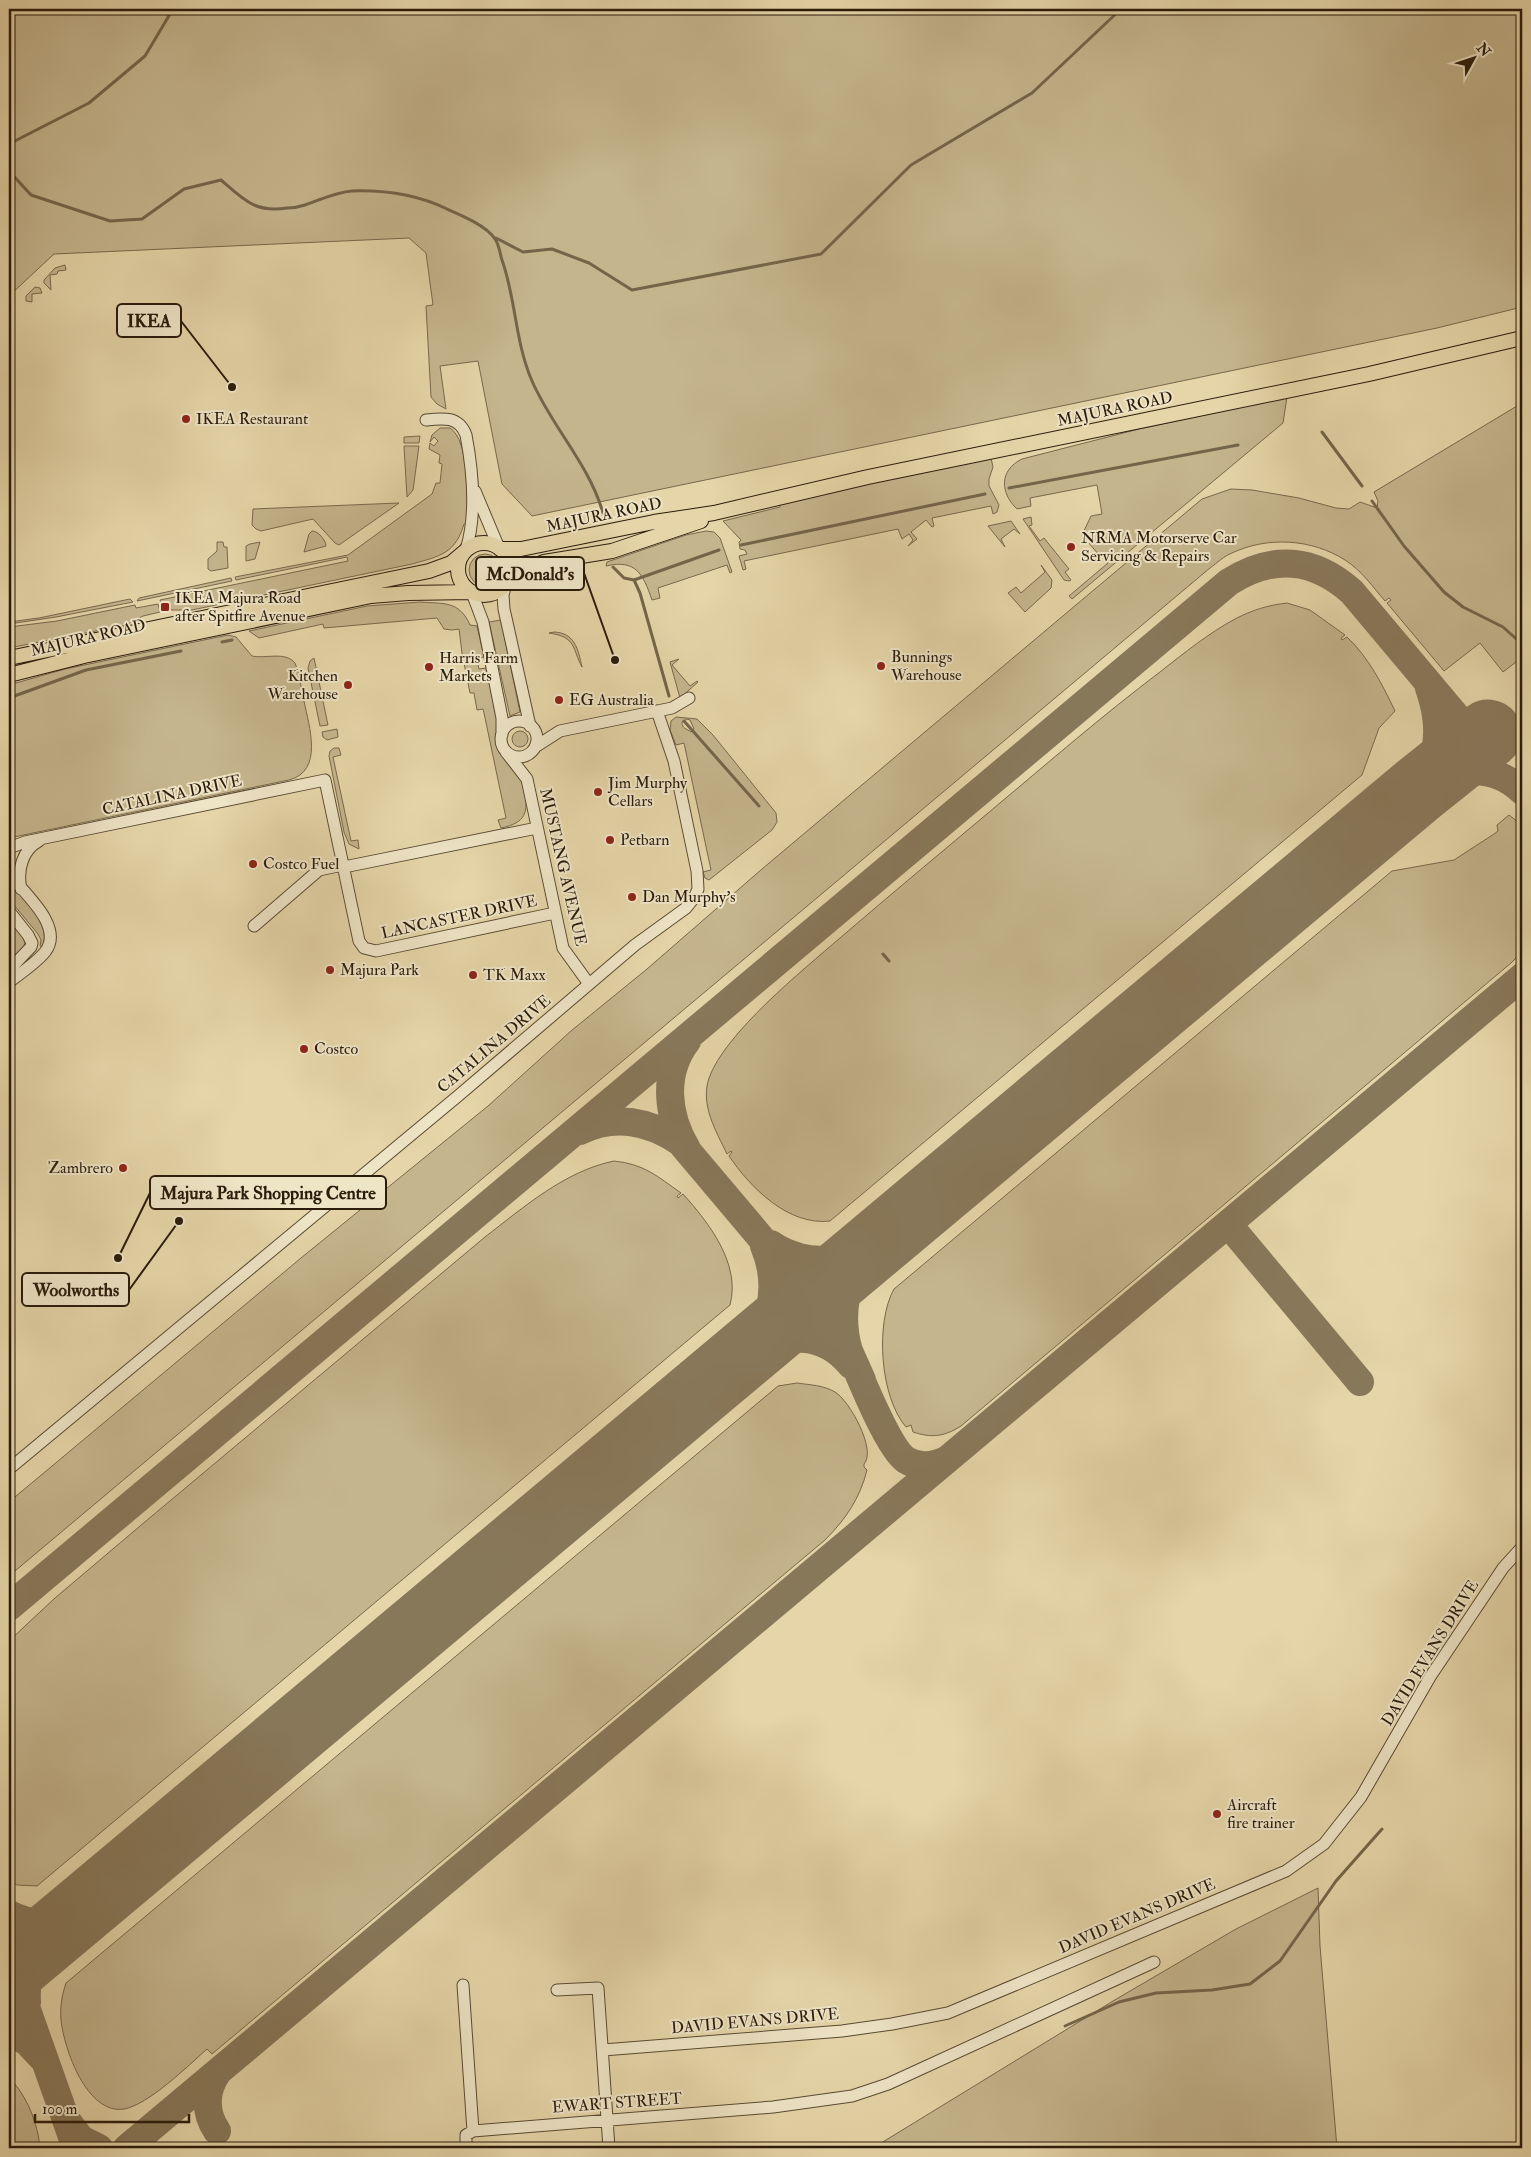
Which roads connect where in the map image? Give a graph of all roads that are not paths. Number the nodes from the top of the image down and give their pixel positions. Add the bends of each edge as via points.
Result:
1 (1522, 338) edge
2 (426, 420) dead end
3 (472, 483) junction
4 (714, 513) junction
5 (500, 548) junction
6 (465, 551) junction
7 (507, 582) junction
8 (472, 592) junction
9 (9, 658) edge
10 (9, 675) edge
11 (688, 698) dead end
12 (657, 711) junction
13 (530, 726) junction
14 (560, 731) junction
15 (502, 735) junction
16 (534, 748) junction
17 (506, 752) junction
18 (527, 779) junction
19 (325, 780) joint
20 (537, 828) junction
21 (44, 839) junction
22 (9, 842) edge
23 (25, 842) junction
24 (9, 848) edge
25 (343, 866) junction
26 (9, 874) edge
27 (21, 889) junction
28 (9, 911) edge
29 (555, 913) junction
30 (254, 926) dead end
31 (9, 970) edge
32 (9, 982) edge
33 (590, 984) junction
34 (9, 1469) edge
35 (1522, 1547) edge
36 (1154, 1962) dead end
37 (463, 1985) dead end
38 (557, 1990) dead end
39 (602, 2050) junction
40 (608, 2120) junction
41 (472, 2131) junction
42 (466, 2148) edge
43 (609, 2148) edge

1 - 4 main road, MAJURA ROAD via 1369,374 868,477
2 - 3 street via 446,418 463,428
3 - 5 street
3 - 6 street via 472,526
4 - 5 main road, MAJURA ROAD via 521,550
4 - 7 main road, MAJURA ROAD via 698,522 621,548 544,562 517,573
5 - 6 main road via 480,543
5 - 7 main road via 510,563
6 - 8 main road via 458,574
6 - 9 main road, MAJURA ROAD via 451,563 429,571
7 - 8 main road via 493,594 482,596
7 - 13 street via 504,609
8 - 10 main road, MAJURA ROAD via 371,596 84,656
8 - 15 street via 483,622 502,718
11 - 12 street
12 - 14 street
12 - 33 street, CATALINA DRIVE via 677,772 698,890 686,908 635,945
13 - 14 street
13 - 15 street via 523,722 513,723
13 - 16 street via 536,737
14 - 16 street
15 - 17 street via 502,746
16 - 17 street via 521,757
16 - 18 street, MUSTANG AVENUE
17 - 18 street, MUSTANG AVENUE
18 - 20 street, MUSTANG AVENUE
19 - 21 street, CATALINA DRIVE
19 - 25 street, LANCASTER DRIVE
20 - 25 street
20 - 29 street, MUSTANG AVENUE
21 - 23 street, CATALINA DRIVE
21 - 27 street via 33,845 24,857
22 - 23 street, CATALINA DRIVE
23 - 24 street, CATALINA DRIVE
25 - 29 street, LANCASTER DRIVE via 360,944 370,951
25 - 30 street via 319,870
26 - 27 street
27 - 32 street via 46,918 51,938 43,954
28 - 31 street via 32,943
29 - 33 street, MUSTANG AVENUE via 564,951
33 - 34 street, CATALINA DRIVE
35 - 39 street, DAVID EVANS DRIVE via 1502,1568 1430,1677 1361,1797 1324,1844 1286,1871 948,2012 842,2031
36 - 40 street, EWART STREET via 888,2084 852,2096
37 - 41 street
38 - 39 street via 598,1988
39 - 40 street
40 - 41 street, EWART STREET
40 - 43 street
41 - 42 street via 466,2135

